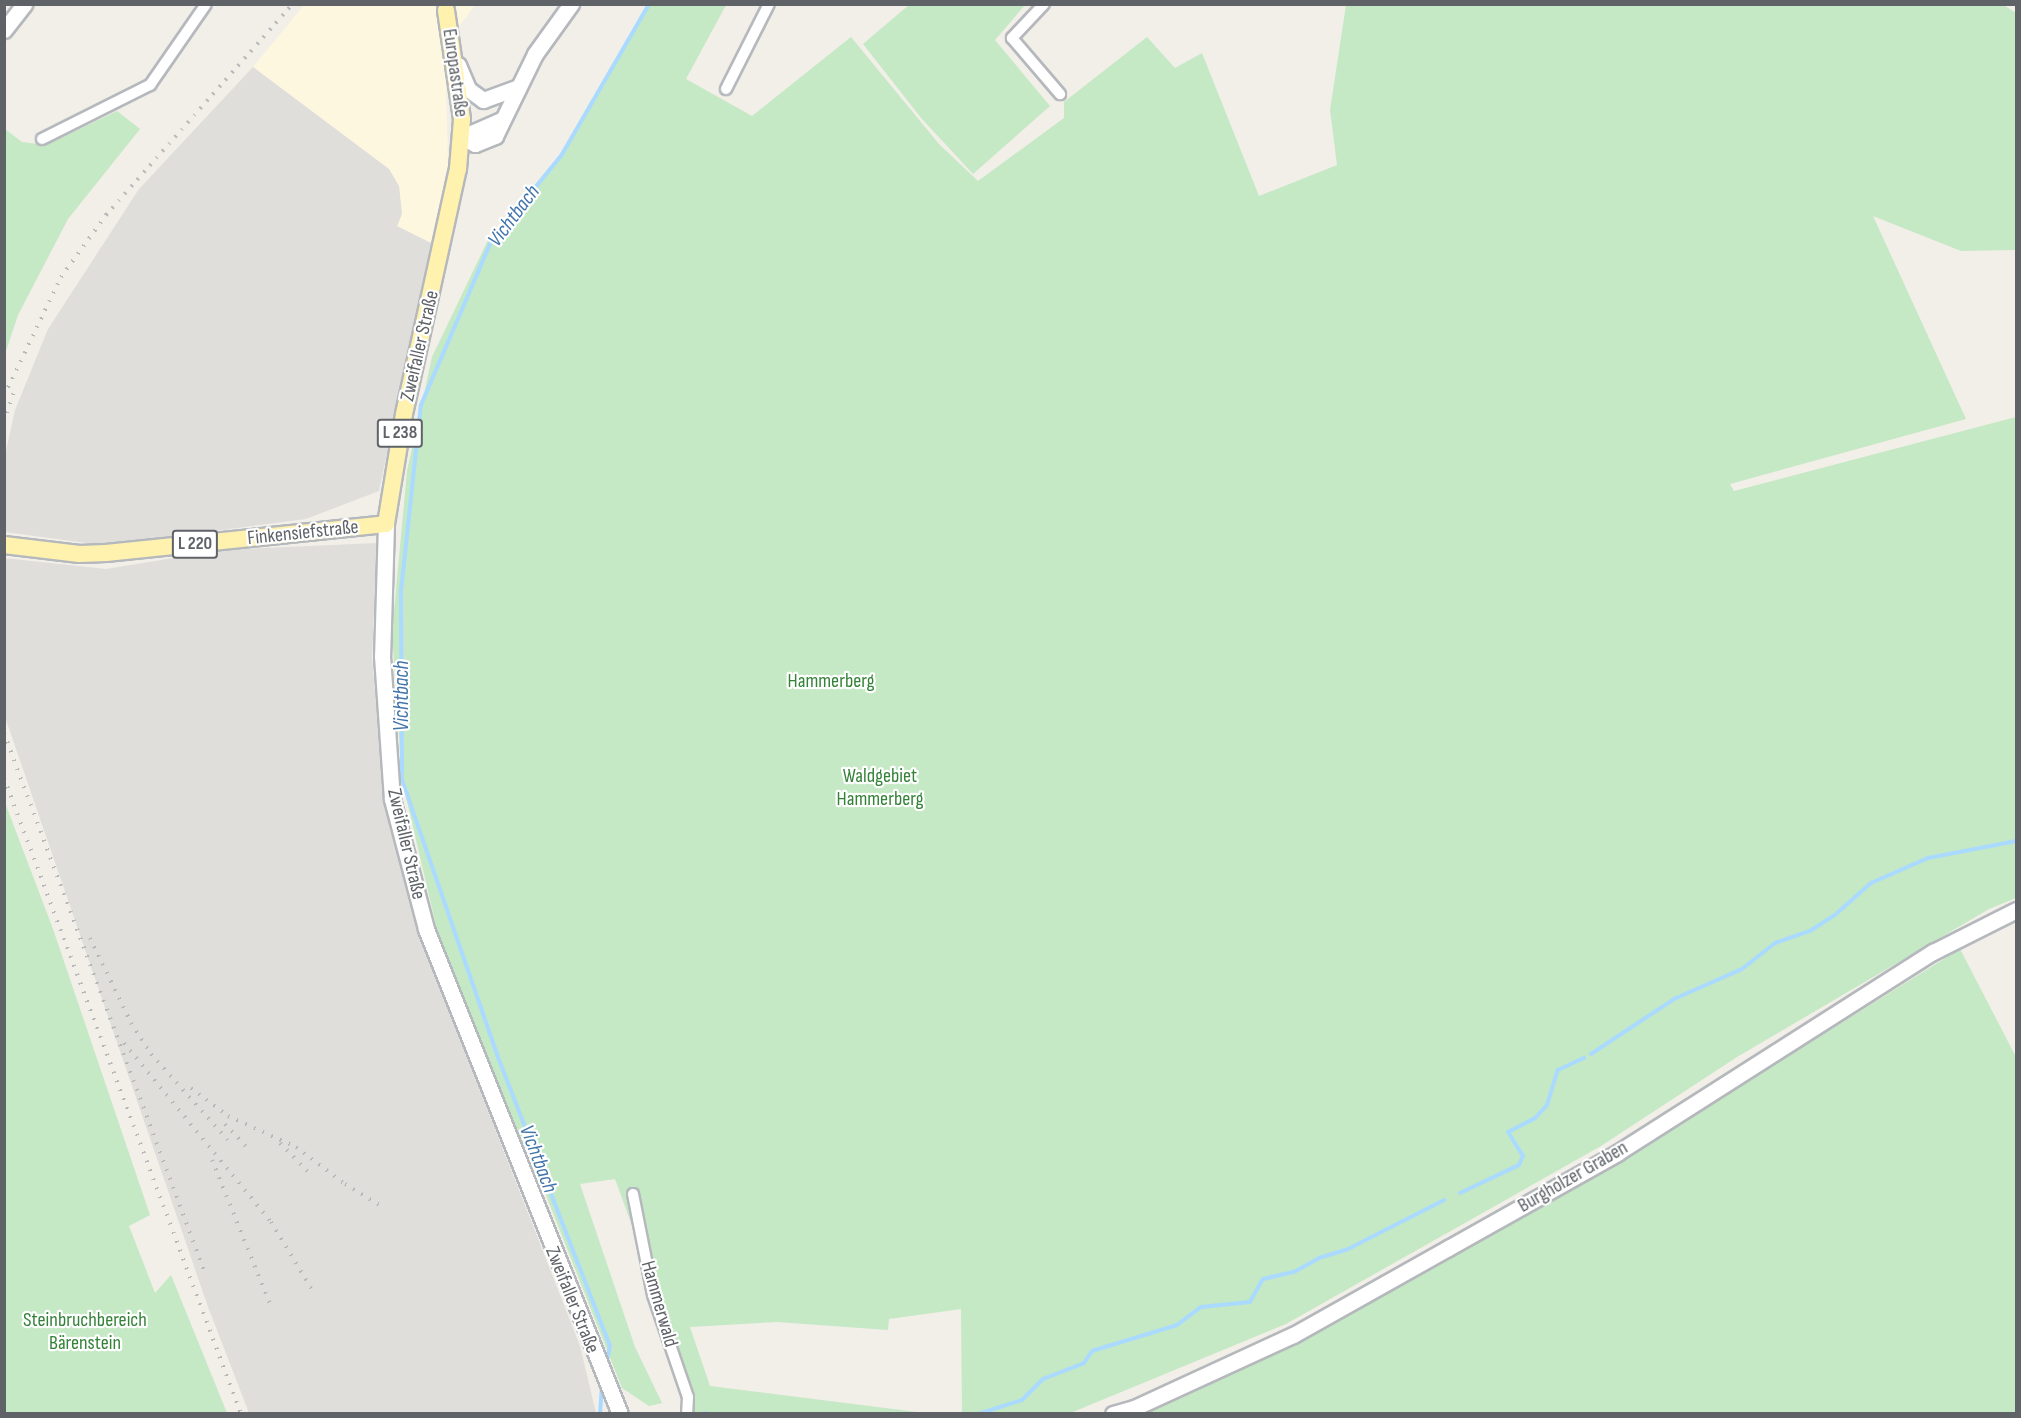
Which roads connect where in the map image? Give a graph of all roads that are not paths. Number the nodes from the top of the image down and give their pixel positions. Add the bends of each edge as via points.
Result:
1 (24, 4) edge
2 (206, 4) edge
3 (571, 4) edge
4 (769, 4) edge
5 (1044, 4) edge
6 (446, 10) dead end
7 (4, 30) edge
8 (455, 58) junction
9 (518, 87) junction
10 (726, 89) dead end
11 (1060, 94) dead end
12 (462, 137) junction
13 (42, 139) dead end
14 (386, 524) junction
15 (4, 545) edge
16 (2016, 910) edge
17 (633, 1194) dead end
18 (620, 1413) edge
19 (687, 1413) edge
20 (1113, 1413) edge

1 - 7 main road
2 - 13 street via 150,85
3 - 9 main road
4 - 10 street
5 - 11 street via 1012,38
6 - 8 main road, Europastraße / L 238
8 - 9 main road via 474,96 489,100
8 - 12 main road, Europastraße / L 238
9 - 12 main road via 501,120
12 - 14 main road, Zweifaller Straße / L 238 via 451,213 404,414
14 - 15 main road, Finkensiefstraße / L 220 via 106,553 79,554
14 - 18 main road, Zweifaller Straße / L 238 via 382,656 392,799 426,928
16 - 20 main road, Burgholzer Graben via 1933,952 1617,1153 1293,1335 1134,1408
17 - 19 street, Hammerwald via 654,1295 687,1397

